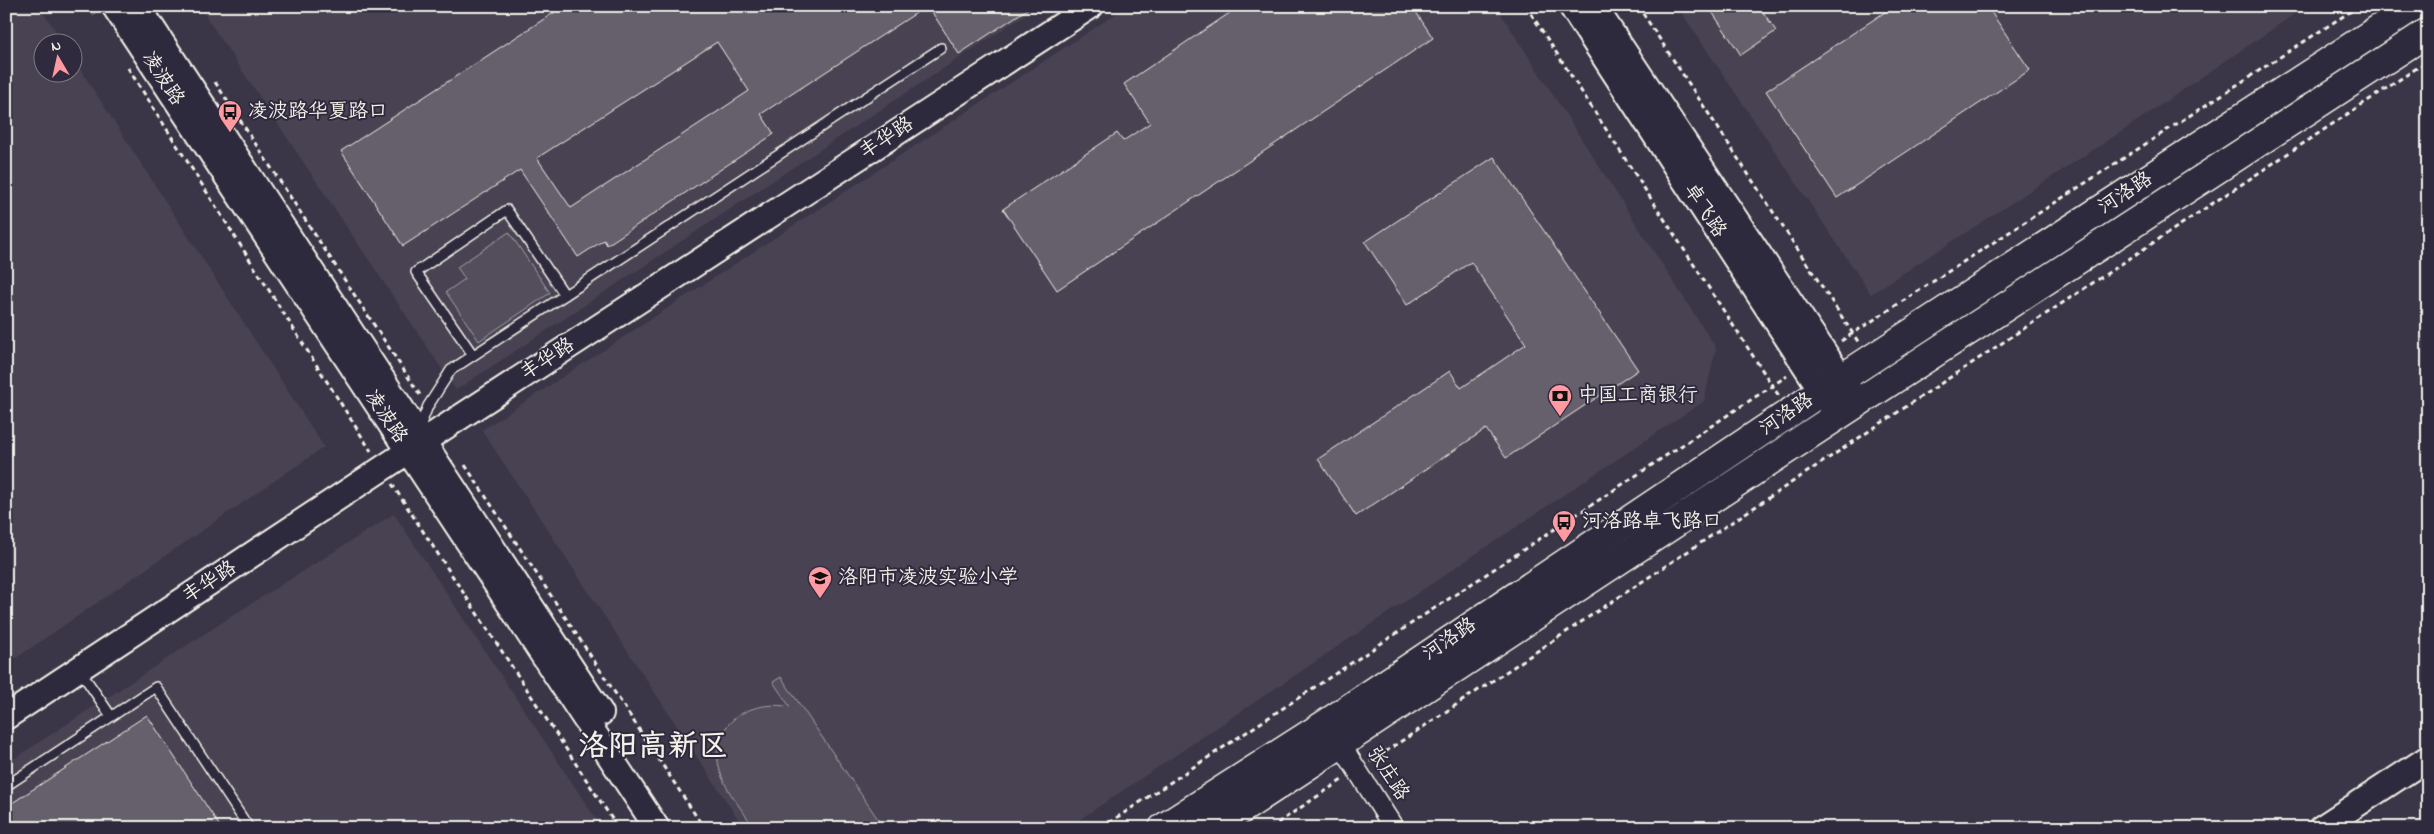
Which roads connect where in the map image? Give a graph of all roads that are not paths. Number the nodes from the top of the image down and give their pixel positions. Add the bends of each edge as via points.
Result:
1 (138, 6) edge
2 (1068, 6) edge
3 (1091, 6) edge
4 (1571, 6) edge
5 (1594, 6) edge
6 (2414, 6) edge
7 (104, 10) edge
8 (2428, 32) edge
9 (941, 48) dead end
10 (565, 295) junction
11 (473, 355) junction
12 (1814, 358) junction
13 (1832, 385) junction
14 (1848, 409) junction
15 (413, 442) junction
16 (76, 664) junction
17 (6, 703) edge
18 (111, 716) junction
19 (6, 717) edge
20 (1341, 745) junction
21 (2428, 758) edge
22 (2428, 776) edge
23 (6, 786) edge
24 (250, 828) edge
25 (657, 828) edge
26 (676, 828) edge
27 (1163, 828) edge
28 (1213, 828) edge
29 (1394, 828) edge
30 (2321, 828) edge
31 (2348, 828) edge

1 - 15 street, 凌波路
2 - 15 street, 丰华路 via 434,417
3 - 15 street, 丰华路
4 - 12 street, 卓飞路
5 - 12 street, 卓飞路
6 - 13 main road, 河洛路
7 - 15 street, 凌波路
8 - 14 main road, 河洛路
9 - 10 lane
10 - 11 lane
10 - 11 lane via 506,210 416,272
11 - 15 lane via 451,370 428,406
12 - 13 street, 卓飞路
13 - 14 street, 卓飞路
13 - 27 main road, 河洛路 via 1327,723
14 - 20 main road, 河洛路
15 - 16 street, 丰华路
15 - 25 street, 凌波路
15 - 26 street, 凌波路
16 - 17 street, 丰华路
16 - 18 lane
16 - 19 street, 丰华路
18 - 23 lane
18 - 24 lane via 156,687
20 - 28 main road, 河洛路
20 - 29 street, 张庄路
21 - 30 street
22 - 31 street

